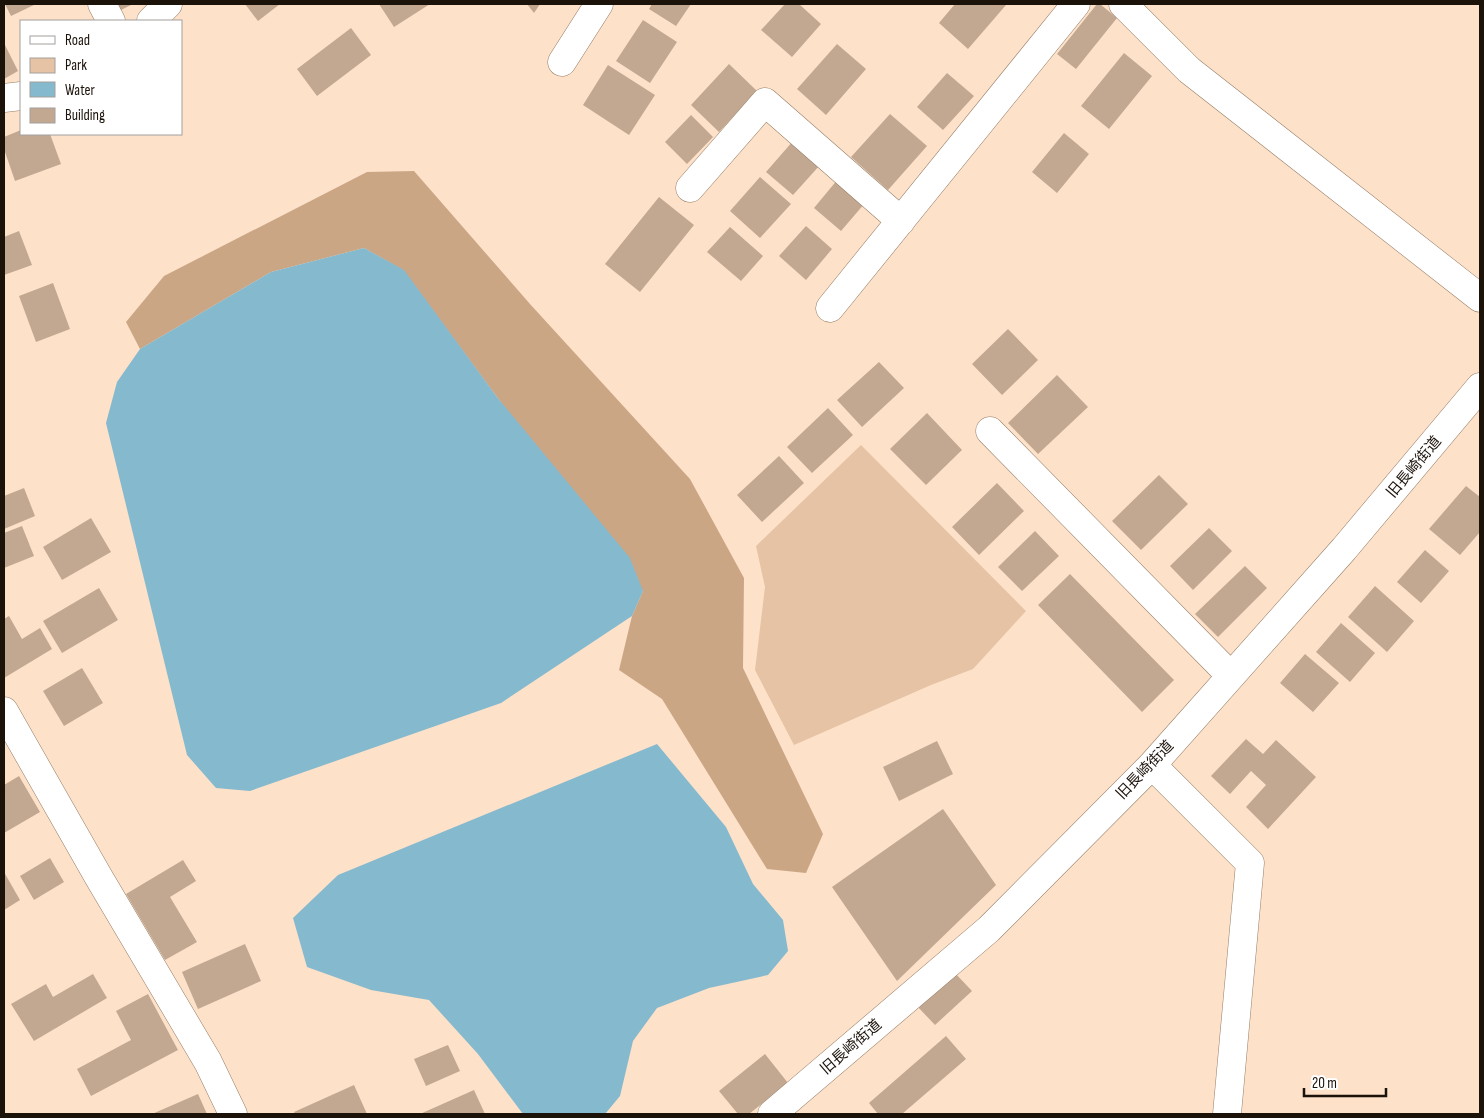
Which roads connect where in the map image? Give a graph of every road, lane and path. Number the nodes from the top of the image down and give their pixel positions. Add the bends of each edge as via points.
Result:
1 (102, 4) edge
2 (168, 4) edge
3 (599, 4) edge
4 (1076, 4) edge
5 (1123, 4) edge
6 (110, 20) edge
7 (152, 20) edge
8 (562, 62) dead end
9 (20, 96) edge
10 (4, 98) edge
11 (690, 188) dead end
12 (901, 221) junction
13 (1480, 298) edge
14 (830, 308) dead end
15 (1480, 388) edge
16 (990, 431) dead end
17 (1231, 676) junction
18 (4, 710) edge
19 (1152, 765) junction
20 (233, 1114) edge
21 (772, 1114) edge
22 (1227, 1114) edge

1 - 6 street
2 - 7 street
3 - 8 street
4 - 12 street
5 - 13 street via 1189,70
9 - 10 street
11 - 12 street via 766,102
12 - 14 street
15 - 17 street, 旧長崎街道
16 - 17 street
17 - 19 street, 旧長崎街道
18 - 20 street via 208,1062
19 - 21 street, 旧長崎街道 via 989,929
19 - 22 street via 1250,863

